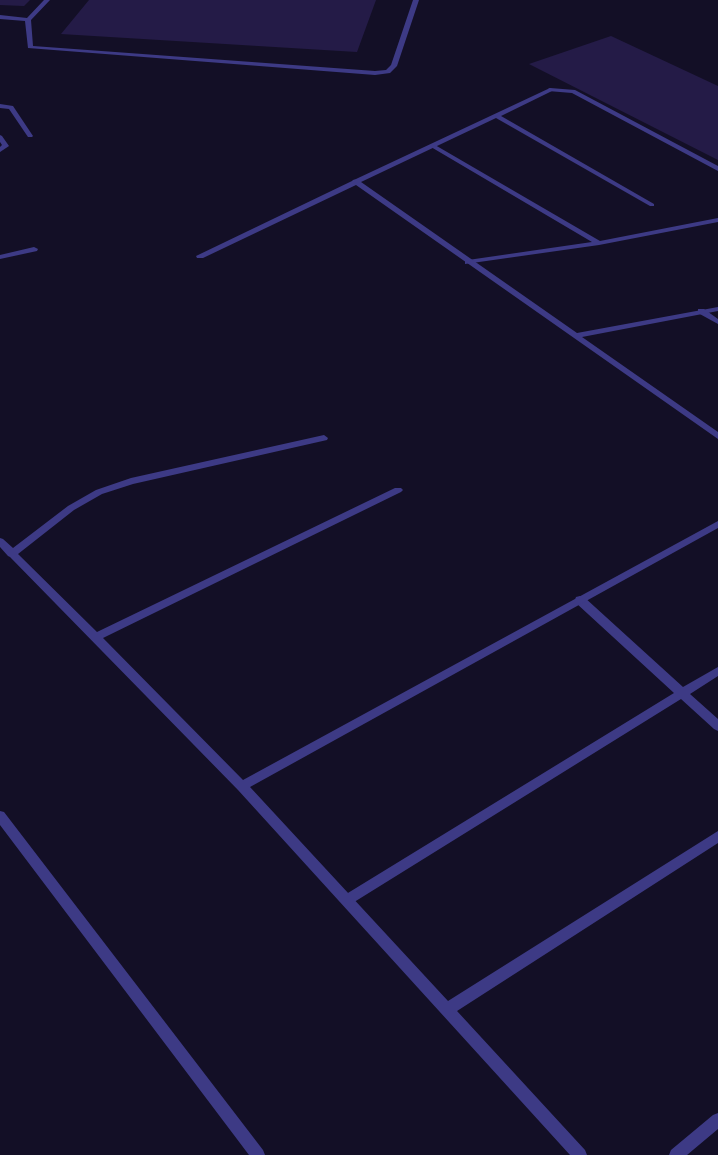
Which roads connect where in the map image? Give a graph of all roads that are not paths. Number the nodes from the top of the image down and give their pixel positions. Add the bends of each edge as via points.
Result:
1 (47, 0) edge
2 (416, 0) edge
3 (0, 18) edge
4 (28, 20) junction
5 (0, 106) edge
6 (497, 116) junction
7 (30, 136) dead end
8 (0, 137) edge
9 (433, 146) junction
10 (0, 150) edge
11 (718, 170) edge
12 (355, 181) junction
13 (652, 204) dead end
14 (718, 220) edge
15 (598, 243) junction
16 (34, 249) dead end
17 (200, 256) dead end
18 (0, 257) edge
19 (468, 262) junction
20 (718, 309) edge
21 (701, 311) junction
22 (718, 322) edge
23 (575, 336) junction
24 (718, 436) edge
25 (324, 438) dead end
26 (398, 490) dead end
27 (718, 524) edge
28 (0, 541) edge
29 (11, 554) junction
30 (580, 600) junction
31 (96, 637) junction
32 (718, 671) edge
33 (682, 694) junction
34 (718, 726) edge
35 (242, 786) junction
36 (0, 816) edge
37 (718, 836) edge
38 (347, 900) junction
39 (447, 1009) junction
40 (718, 1120) edge
41 (258, 1155) edge
42 (580, 1155) edge
43 (676, 1155) edge

1 - 4 street
2 - 4 street via 394,66 388,72 375,74 36,49 29,44
3 - 4 street
5 - 7 street via 11,107
6 - 9 street
6 - 11 street via 550,90 573,91
6 - 13 street
8 - 10 street via 6,146
9 - 12 street
9 - 15 street
12 - 17 street
12 - 19 street
14 - 15 street
15 - 19 street
16 - 18 street
19 - 23 street
20 - 21 street
21 - 22 street
21 - 23 street
23 - 24 street
25 - 29 street via 131,481 99,492 71,508
26 - 31 street
27 - 30 street
28 - 29 street
29 - 31 street
30 - 33 street
30 - 35 street
31 - 35 street
32 - 33 street
33 - 34 street
33 - 38 street
35 - 38 street
36 - 41 street
37 - 39 street
38 - 39 street
39 - 42 street
40 - 43 street

